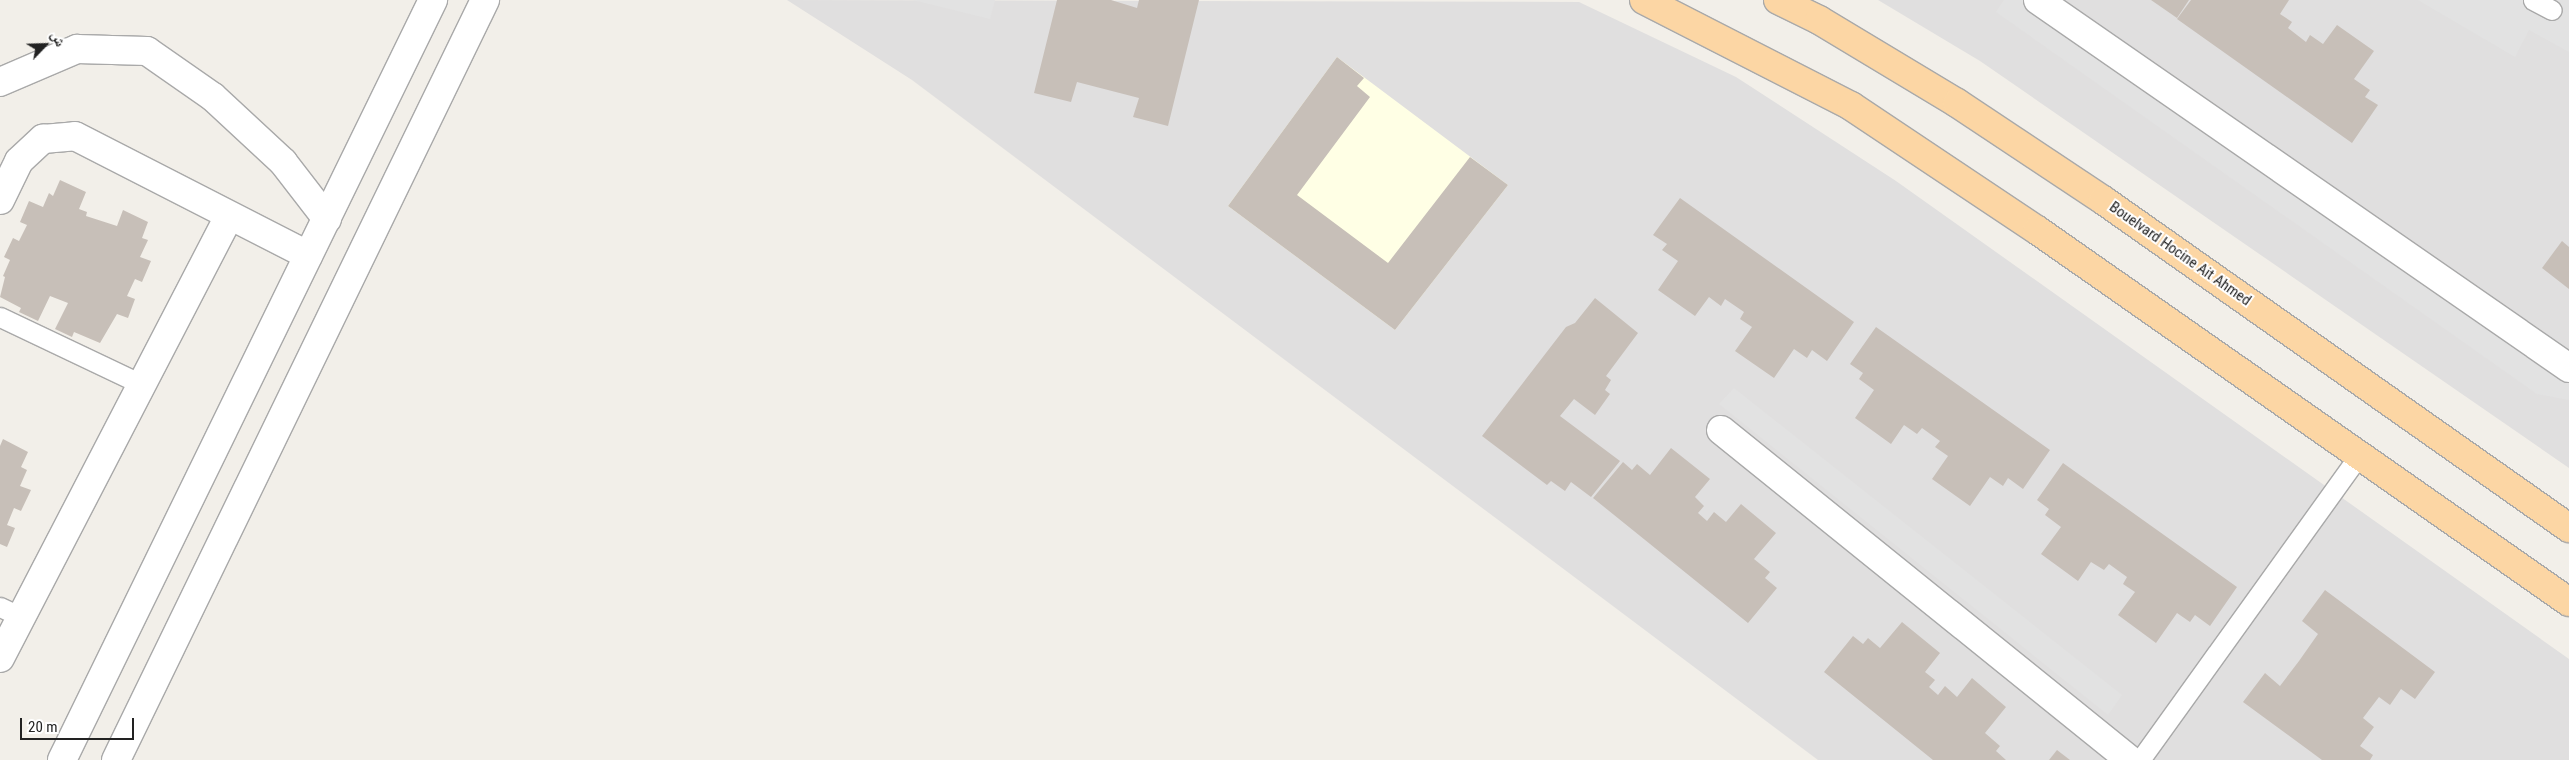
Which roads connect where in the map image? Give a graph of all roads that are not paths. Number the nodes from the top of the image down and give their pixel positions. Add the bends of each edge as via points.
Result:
1 (433, 0) edge
2 (485, 0) edge
3 (1644, 0) edge
4 (1778, 0) edge
5 (2038, 0) edge
6 (2533, 0) edge
7 (2552, 10) dead end
8 (0, 82) edge
9 (0, 200) edge
10 (229, 217) junction
11 (326, 218) junction
12 (308, 256) junction
13 (0, 316) edge
14 (2569, 368) edge
15 (143, 385) junction
16 (1721, 430) dead end
17 (2359, 455) junction
18 (2569, 528) edge
19 (2569, 602) edge
20 (10, 612) edge
21 (0, 658) edge
22 (62, 760) edge
23 (116, 760) edge
24 (2130, 760) edge
25 (2140, 760) edge

1 - 11 street
2 - 23 street
3 - 17 main road via 1851,106 2037,230
4 - 18 main road, Bouelvard Hocine Ait Ahmed via 1819,20 1958,103 2103,200
5 - 14 street
6 - 7 lane
8 - 11 street via 77,49 147,51 213,97 283,162
9 - 10 street via 19,161 43,139 74,136
10 - 12 street
10 - 15 street
11 - 12 street
12 - 22 street
13 - 15 lane
15 - 20 street
16 - 24 street
17 - 19 main road
17 - 25 lane
20 - 21 street

